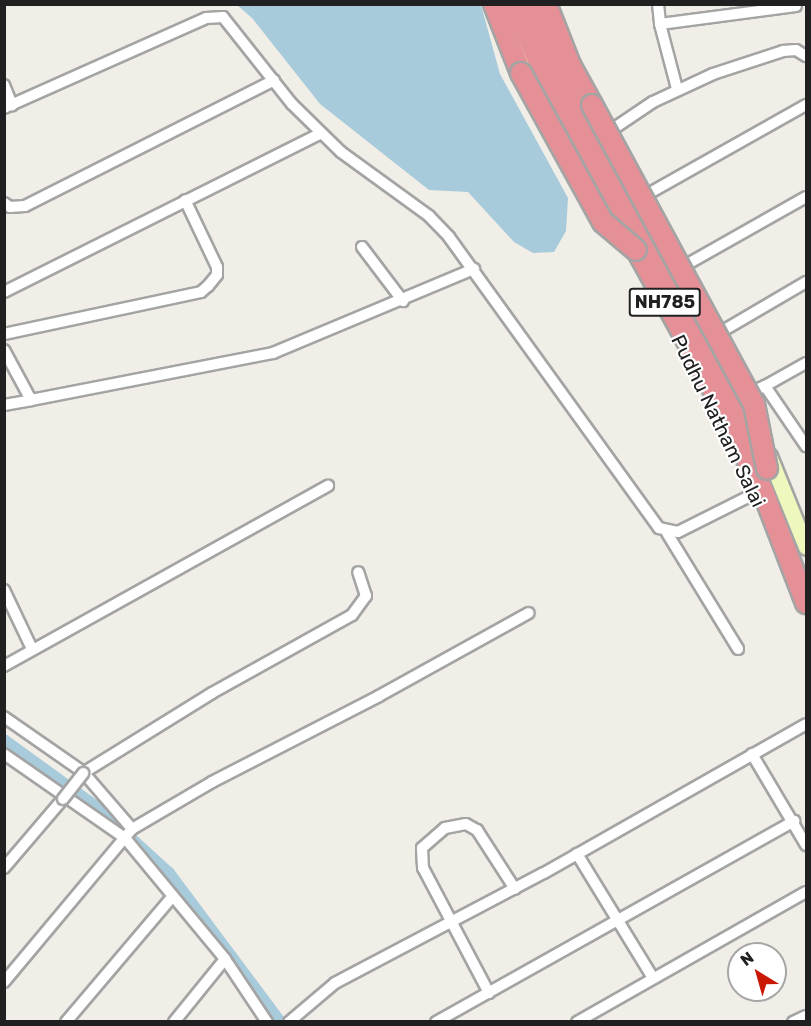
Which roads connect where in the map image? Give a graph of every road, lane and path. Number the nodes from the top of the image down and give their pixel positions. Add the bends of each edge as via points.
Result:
1 (494, 4) edge
2 (506, 4) edge
3 (514, 4) edge
4 (528, 4) edge
5 (539, 4) edge
6 (546, 4) edge
7 (658, 4) edge
8 (796, 6) dead end
9 (660, 24) junction
10 (807, 56) edge
11 (274, 80) junction
12 (4, 85) edge
13 (677, 90) junction
14 (807, 105) edge
15 (8, 106) edge
16 (321, 133) junction
17 (603, 136) junction
18 (807, 197) edge
19 (185, 200) junction
20 (638, 200) junction
21 (4, 203) edge
22 (362, 246) dead end
23 (636, 250) junction
24 (474, 269) junction
25 (677, 270) junction
26 (807, 282) edge
27 (4, 292) edge
28 (403, 301) junction
29 (4, 334) edge
30 (714, 336) junction
31 (4, 350) edge
32 (807, 363) edge
33 (765, 386) junction
34 (742, 396) junction
35 (31, 400) junction
36 (4, 405) edge
37 (806, 447) edge
38 (767, 470) junction
39 (328, 486) dead end
40 (756, 493) junction
41 (667, 532) junction
42 (807, 546) edge
43 (807, 567) edge
44 (358, 572) dead end
45 (4, 590) edge
46 (807, 603) edge
47 (529, 613) dead end
48 (807, 618) edge
49 (32, 649) junction
50 (738, 649) dead end
51 (4, 666) edge
52 (4, 717) edge
53 (807, 724) edge
54 (752, 754) junction
55 (5, 755) edge
56 (83, 773) junction
57 (794, 820) junction
58 (129, 833) junction
59 (805, 839) edge
60 (577, 854) junction
61 (4, 868) edge
62 (514, 889) junction
63 (807, 892) edge
64 (173, 896) junction
65 (618, 917) junction
66 (453, 921) junction
67 (225, 959) junction
68 (653, 978) junction
69 (4, 982) edge
70 (489, 993) junction
71 (807, 1016) edge
72 (66, 1022) edge
73 (174, 1022) edge
74 (267, 1022) edge
75 (289, 1022) edge
76 (436, 1022) edge
77 (577, 1022) edge
78 (792, 1022) edge

1 - 23 highway, bridge via 521,73 603,222
2 - 40 main road, Pudhu Natham Salai via 548,108 648,282
3 - 23 highway, NH785 via 558,107
4 - 38 highway, NH785, bridge via 549,57 697,327
5 - 17 main road, Pudhu Natham Salai via 566,70
6 - 38 highway, bridge via 570,65 750,394
7 - 9 street
8 - 9 street
9 - 13 street
10 - 13 street via 796,50 783,51
11 - 15 street via 229,20 215,16
11 - 16 street
11 - 21 street via 25,206 10,207
12 - 15 street
13 - 17 street
14 - 20 street
16 - 19 street
16 - 24 street via 429,216
17 - 20 main road, Pudhu Natham Salai
18 - 25 street
19 - 27 street
19 - 29 street via 217,267 217,275 201,292
20 - 25 main road, Pudhu Natham Salai
22 - 28 street
23 - 46 highway, NH785 via 710,381 764,494
24 - 28 street
24 - 41 street via 648,516
25 - 30 main road, Pudhu Natham Salai
26 - 30 street
28 - 35 street via 273,353
30 - 34 main road, Pudhu Natham Salai
31 - 35 street
32 - 33 street
33 - 34 street
33 - 37 street
34 - 42 main road, Pudhu Natham Salai
35 - 36 street
38 - 43 highway, NH785
39 - 49 street
40 - 41 street via 698,524
40 - 48 main road, Pudhu Natham Salai
41 - 50 street
44 - 56 street via 366,596 352,615 212,693
45 - 49 street
47 - 58 street via 212,782
49 - 51 street
52 - 56 street
53 - 54 street
54 - 57 street
54 - 60 street
55 - 58 street
56 - 58 street
56 - 61 street, bridge
57 - 59 street
57 - 65 street
58 - 64 street
58 - 69 street
60 - 62 street
60 - 65 street
62 - 66 street
62 - 66 street via 477,830 456,823 445,828 422,848 421,857 423,868
63 - 68 street
64 - 67 street
64 - 72 street
65 - 68 street
65 - 70 street
66 - 70 street
66 - 75 street via 335,983
67 - 73 street
67 - 74 street
68 - 77 street
70 - 76 street
71 - 78 street

